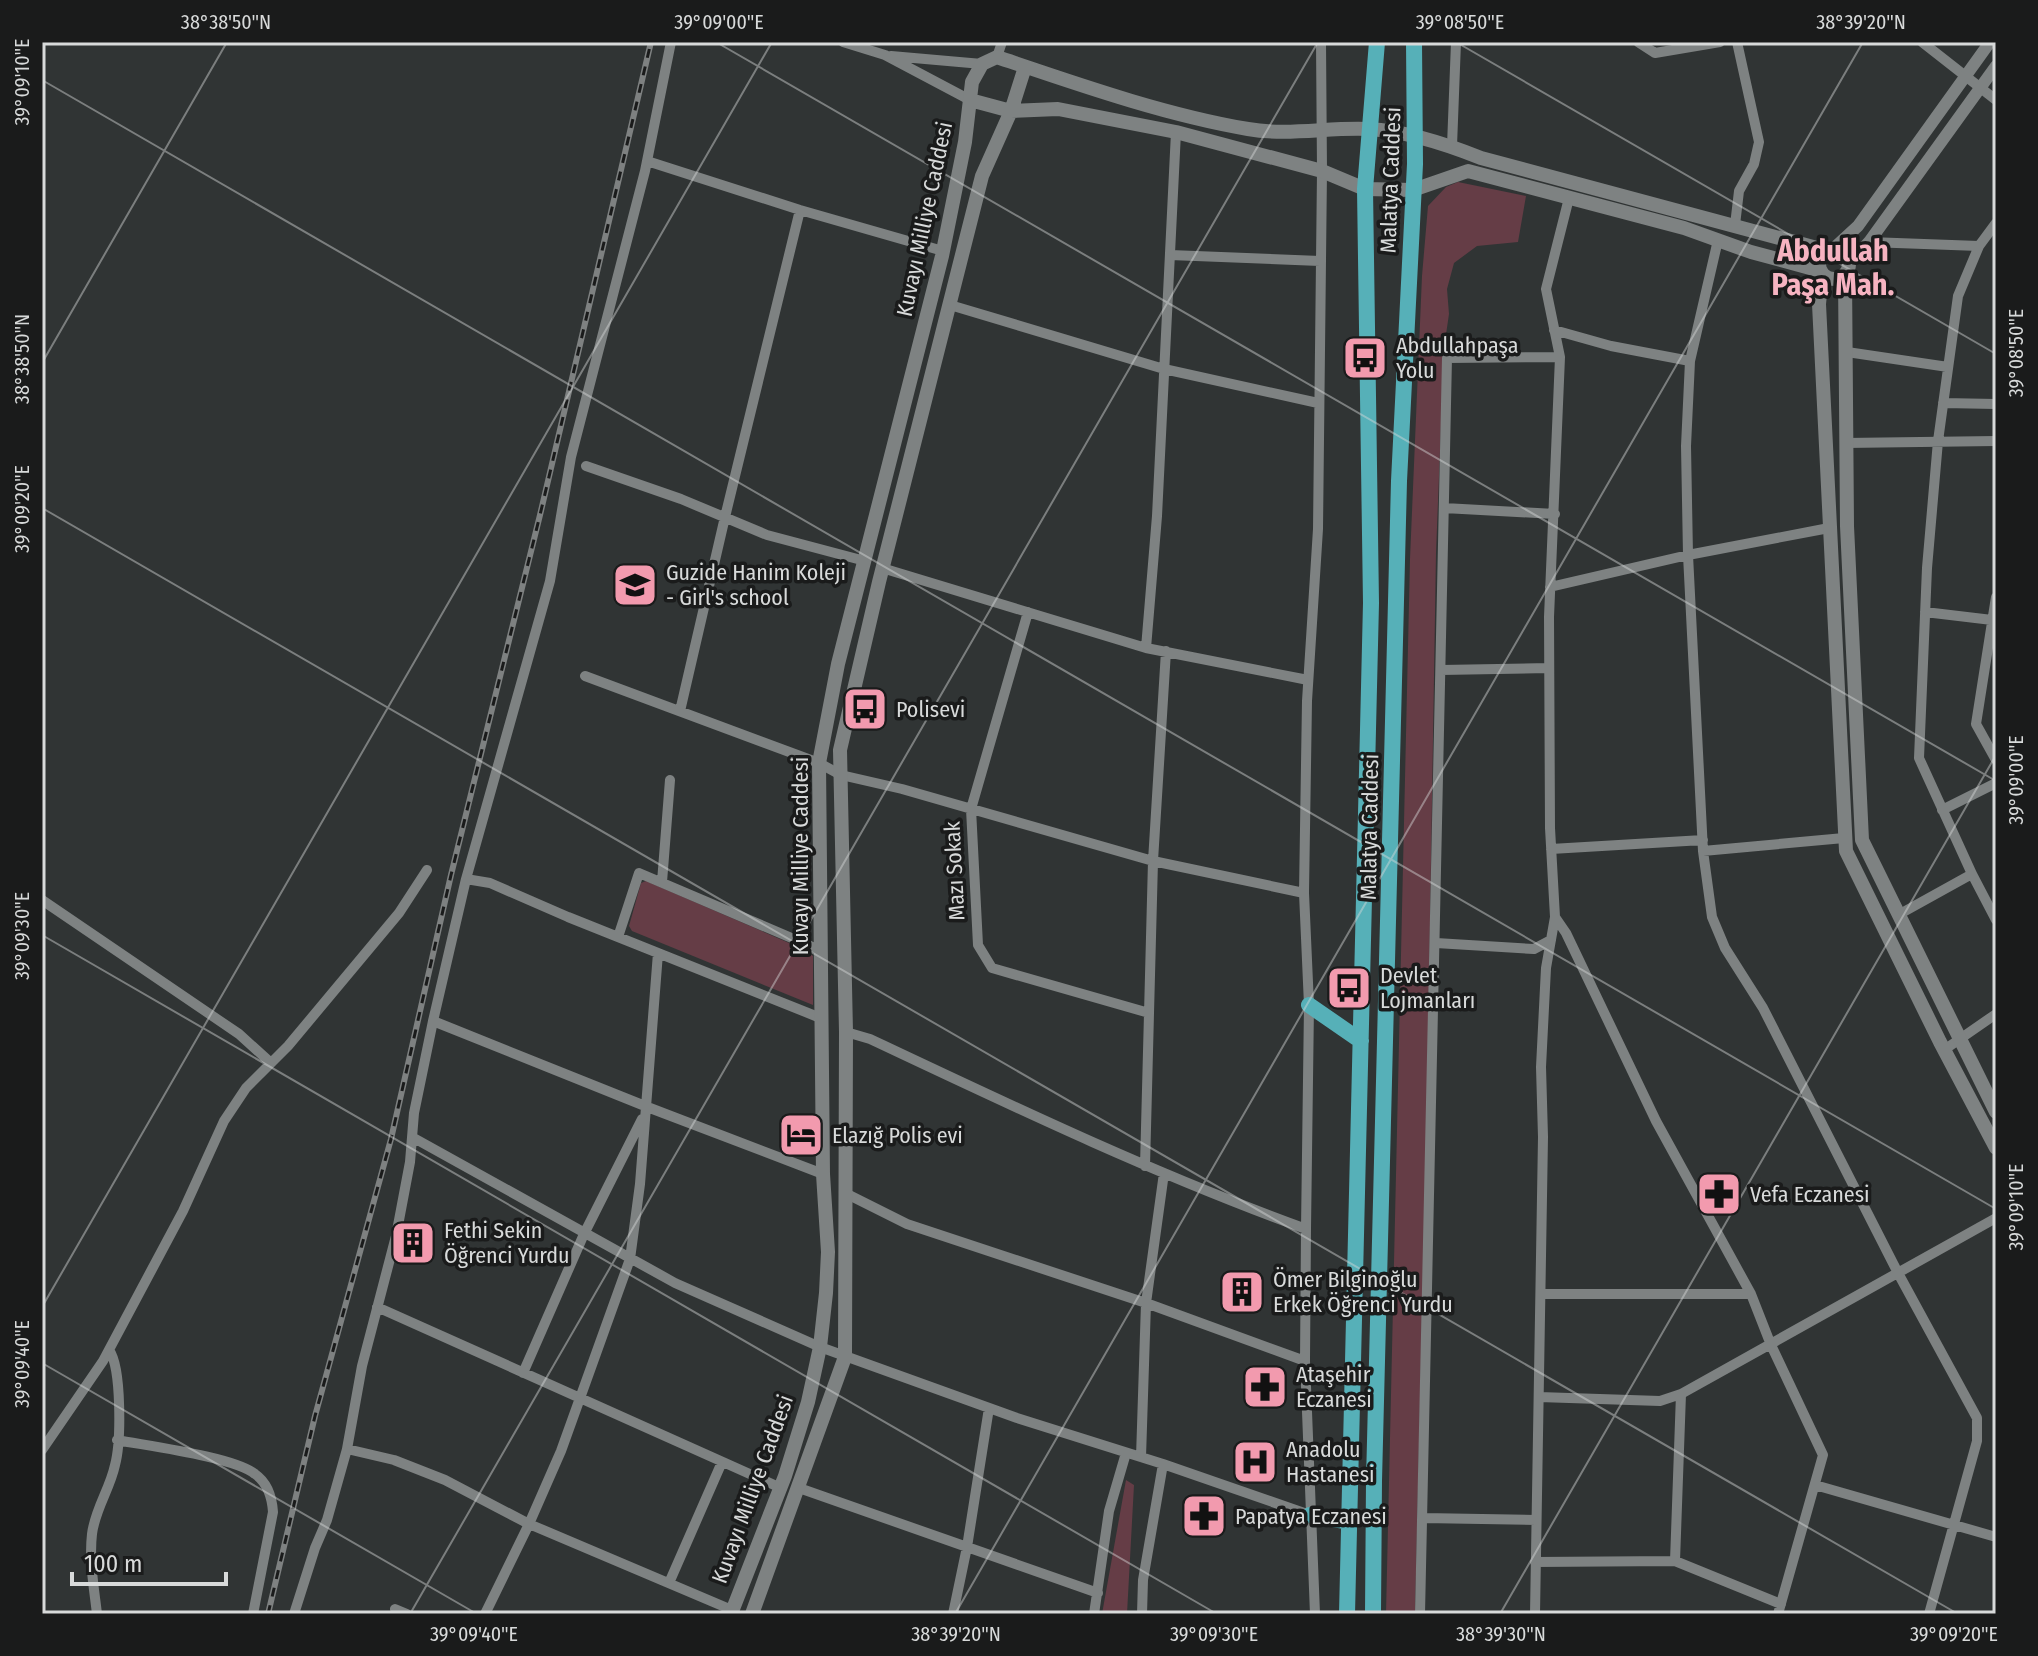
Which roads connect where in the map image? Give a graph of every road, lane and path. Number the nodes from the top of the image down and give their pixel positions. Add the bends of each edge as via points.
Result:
1 (671, 42) edge
2 (843, 42) edge
3 (1002, 42) edge
4 (1321, 42) edge
5 (1377, 42) edge
6 (1414, 42) edge
7 (1456, 42) edge
8 (1638, 42) edge
9 (1720, 42) edge
10 (1737, 42) edge
11 (1922, 42) edge
12 (1990, 42) edge
13 (885, 55) junction
14 (997, 57) junction
15 (982, 64) junction
16 (1996, 66) edge
17 (1025, 67) junction
18 (1965, 76) junction
19 (1979, 89) junction
20 (970, 100) junction
21 (1996, 100) edge
22 (1011, 111) junction
23 (1370, 129) junction
24 (1320, 131) junction
25 (1176, 132) junction
26 (1416, 137) junction
27 (1452, 146) junction
28 (647, 161) junction
29 (1322, 171) junction
30 (1365, 189) junction
31 (1413, 190) junction
32 (1569, 198) junction
33 (800, 210) junction
34 (1996, 223) edge
35 (1735, 225) junction
36 (1718, 240) junction
37 (1869, 242) junction
38 (1979, 246) junction
39 (1831, 250) junction
40 (943, 251) junction
41 (1170, 255) junction
42 (1320, 261) junction
43 (1847, 269) junction
44 (1822, 272) junction
45 (950, 305) junction
46 (1554, 330) junction
47 (1847, 352) junction
48 (1560, 357) junction
49 (1690, 361) junction
50 (1948, 367) junction
51 (1164, 369) junction
52 (1318, 403) junction
53 (1943, 403) junction
54 (1996, 404) edge
55 (1938, 441) junction
56 (1996, 441) edge
57 (1845, 443) junction
58 (586, 466) dead end
59 (1444, 508) junction
60 (1555, 514) junction
61 (725, 517) junction
62 (1829, 528) junction
63 (1688, 555) junction
64 (865, 561) junction
65 (882, 568) junction
66 (1550, 587) junction
67 (1996, 597) edge
68 (1028, 612) junction
69 (1925, 612) junction
70 (1992, 620) junction
71 (1992, 647) edge
72 (1146, 648) junction
73 (1166, 651) junction
74 (1549, 668) junction
75 (1441, 670) junction
76 (585, 676) dead end
77 (1308, 680) junction
78 (680, 711) junction
79 (1996, 760) edge
80 (819, 763) junction
81 (841, 775) junction
82 (670, 780) dead end
83 (1996, 783) edge
84 (971, 809) junction
85 (1942, 810) junction
86 (1844, 838) junction
87 (1703, 845) junction
88 (1551, 849) junction
89 (1153, 861) junction
90 (427, 870) dead end
91 (1972, 874) junction
92 (466, 879) junction
93 (662, 882) junction
94 (1304, 893) junction
95 (42, 900) edge
96 (1898, 915) junction
97 (1555, 917) junction
98 (1996, 920) edge
99 (618, 937) junction
100 (1551, 940) junction
101 (1436, 943) junction
102 (822, 951) junction
103 (658, 953) junction
104 (1309, 1005) junction
105 (1149, 1013) junction
106 (1996, 1014) edge
107 (823, 1019) junction
108 (433, 1021) junction
109 (846, 1032) junction
110 (1960, 1040) junction
111 (1361, 1041) junction
112 (1944, 1050) junction
113 (271, 1063) junction
114 (645, 1110) junction
115 (1996, 1112) edge
116 (412, 1137) junction
117 (1996, 1148) edge
118 (1145, 1166) junction
119 (1164, 1173) junction
120 (823, 1174) junction
121 (847, 1194) junction
122 (1996, 1218) edge
123 (1306, 1229) junction
124 (584, 1234) junction
125 (630, 1259) junction
126 (1898, 1273) junction
127 (1541, 1294) junction
128 (1751, 1294) junction
129 (1146, 1303) junction
130 (377, 1307) junction
131 (1771, 1345) junction
132 (820, 1347) junction
133 (109, 1350) junction
134 (845, 1357) junction
135 (1305, 1361) junction
136 (523, 1373) junction
137 (1681, 1394) junction
138 (1539, 1397) junction
139 (579, 1399) junction
140 (989, 1408) junction
141 (117, 1440) junction
142 (347, 1449) junction
143 (42, 1450) edge
144 (1126, 1453) junction
145 (1141, 1457) junction
146 (722, 1462) junction
147 (1163, 1464) junction
148 (1815, 1485) junction
149 (781, 1488) junction
150 (799, 1488) junction
151 (1310, 1515) junction
152 (1423, 1518) junction
153 (1536, 1520) junction
154 (1349, 1522) junction
155 (529, 1524) junction
156 (1956, 1525) junction
157 (1996, 1537) edge
158 (967, 1547) junction
159 (1675, 1561) junction
160 (1535, 1562) junction
161 (669, 1583) junction
162 (1098, 1593) junction
163 (395, 1609) dead end
164 (1779, 1609) edge
165 (732, 1612) edge
166 (97, 1614) edge
167 (253, 1614) edge
168 (294, 1614) edge
169 (407, 1614) edge
170 (485, 1614) edge
171 (752, 1614) edge
172 (953, 1614) edge
173 (1094, 1614) edge
174 (1142, 1614) edge
175 (1315, 1614) edge
176 (1347, 1614) edge
177 (1373, 1614) edge
178 (1420, 1614) edge
179 (1535, 1614) edge
180 (1929, 1614) edge

1 - 28 street
2 - 13 street
3 - 14 street
4 - 24 street
5 - 23 highway, Malatya Caddesi
6 - 26 highway, Malatya Caddesi
7 - 27 street
8 - 9 street via 1655,53
10 - 35 street via 1759,142 1739,191
11 - 18 street
12 - 18 street
13 - 15 street
13 - 20 street
14 - 15 main road
14 - 17 main road
15 - 20 main road, Kuvayı Milliye Caddesi
16 - 19 street
17 - 22 main road, Kuvayı Milliye Caddesi
17 - 24 main road via 1248,129
18 - 19 street
18 - 39 street via 1858,226
19 - 21 street
19 - 37 street
20 - 22 main road, Kuvayı Milliye Caddesi
20 - 40 main road, Kuvayı Milliye Caddesi
22 - 25 main road, Kuvayı Milliye Caddesi via 1058,109
22 - 45 main road, Kuvayı Milliye Caddesi via 982,176
23 - 24 main road
23 - 26 main road
23 - 30 highway, Malatya Caddesi
24 - 29 street
25 - 29 main road, Kuvayı Milliye Caddesi
25 - 41 street
26 - 27 main road
26 - 31 highway, Malatya Caddesi
27 - 35 main road
28 - 33 street
28 - 92 street via 571,457 550,581
29 - 30 main road, Kuvayı Milliye Caddesi
29 - 42 street
30 - 31 main road, Kuvayı Milliye Caddesi
30 - 111 highway, Malatya Caddesi via 1371,603
31 - 32 main road via 1468,171
31 - 177 highway, Malatya Caddesi via 1398,512
32 - 36 main road
32 - 46 street via 1546,289
33 - 40 street
33 - 61 street
34 - 38 street
35 - 39 main road
36 - 44 main road
36 - 49 street
37 - 38 street
37 - 43 street
38 - 50 street via 1958,296
39 - 43 main road via 1844,253
39 - 44 main road via 1820,259
40 - 64 main road, Kuvayı Milliye Caddesi
41 - 42 street
41 - 51 street
42 - 52 street
43 - 44 main road via 1835,280
43 - 47 main road
44 - 62 main road
45 - 51 street
45 - 65 main road, Kuvayı Milliye Caddesi
46 - 48 street
46 - 49 street
47 - 50 street
47 - 57 main road
48 - 59 street via 1447,358
48 - 60 street
49 - 63 street
50 - 53 street
51 - 52 street
51 - 72 street
52 - 77 street via 1318,529
53 - 54 street
53 - 55 street
55 - 56 street
55 - 57 street
55 - 69 street
57 - 96 main road via 1862,840
58 - 61 street
59 - 60 street
59 - 75 street
60 - 66 street
61 - 64 street via 767,535
61 - 78 street
62 - 63 street
62 - 86 main road
63 - 66 street
63 - 87 street
64 - 80 main road, Kuvayı Milliye Caddesi
65 - 68 street
65 - 81 main road, Kuvayı Milliye Caddesi via 840,750
66 - 74 street
67 - 70 street
68 - 72 street
68 - 84 street, Mazı Sokak
69 - 70 street
69 - 85 street via 1919,758
70 - 71 street
71 - 79 street via 1976,724
72 - 73 street
73 - 77 street
73 - 89 street
74 - 75 street
74 - 88 street
75 - 101 street
76 - 78 street
77 - 94 street
78 - 80 street
80 - 81 street
80 - 102 main road, Kuvayı Milliye Caddesi
81 - 84 street
81 - 109 main road, Kuvayı Milliye Caddesi
82 - 93 street
83 - 85 street
84 - 89 street
84 - 105 street, Mazı Sokak via 978,945 992,968
85 - 91 street
86 - 87 street
86 - 112 main road
87 - 88 street
87 - 126 street via 1712,917 1725,948 1763,1008
88 - 97 street
89 - 94 street
89 - 105 street
90 - 113 street via 399,913
91 - 96 street
91 - 98 street
92 - 99 street via 490,883
92 - 108 street
93 - 99 street via 639,873
93 - 102 street
94 - 104 street
95 - 113 street via 239,1034
96 - 110 main road
97 - 100 street
97 - 128 street via 1656,1121
99 - 103 street
100 - 101 street via 1534,949
100 - 127 street via 1541,1067
101 - 152 street
102 - 107 main road, Kuvayı Milliye Caddesi
103 - 107 street
103 - 114 street
104 - 111 highway
104 - 123 street
105 - 118 street
106 - 110 street
107 - 120 main road, Kuvayı Milliye Caddesi
108 - 114 street
108 - 116 street
109 - 118 street
109 - 121 main road, Kuvayı Milliye Caddesi
110 - 112 street
110 - 115 main road
111 - 154 highway, Malatya Caddesi
112 - 117 main road
113 - 133 street via 224,1121
114 - 120 street
114 - 124 street
114 - 125 street
116 - 124 street
116 - 130 street via 396,1236
118 - 119 street
119 - 123 street
119 - 129 street
120 - 132 main road, Kuvayı Milliye Caddesi via 828,1252
121 - 129 street via 907,1224
121 - 134 main road, Kuvayı Milliye Caddesi
122 - 126 street
123 - 135 street
124 - 125 street
124 - 136 street
125 - 132 street
125 - 139 street
126 - 131 street
126 - 156 street via 1977,1418 1977,1441
127 - 128 street
127 - 138 street
128 - 131 street
129 - 135 street
129 - 145 street
130 - 136 street
130 - 142 street
131 - 137 street
131 - 148 street via 1823,1455
132 - 134 street
132 - 149 main road, Kuvayı Milliye Caddesi
133 - 141 street via 115,1360 119,1402
133 - 143 street
134 - 140 street
134 - 150 main road, Kuvayı Milliye Caddesi
135 - 151 street
136 - 139 street
137 - 138 street via 1660,1401
137 - 159 street
138 - 153 street
139 - 146 street
139 - 155 street
140 - 144 street
140 - 158 street
141 - 166 street via 116,1463 91,1538
141 - 167 street via 207,1457 251,1471 263,1481 273,1512
142 - 155 street via 419,1470
142 - 168 street
144 - 145 street
144 - 162 street via 1109,1511
145 - 147 street
146 - 149 street
146 - 161 street
147 - 151 street
147 - 174 street
148 - 156 street
148 - 164 street
149 - 165 main road, Kuvayı Milliye Caddesi
150 - 158 street
150 - 171 main road, Kuvayı Milliye Caddesi
151 - 154 highway
151 - 175 street
152 - 153 street
152 - 178 street
153 - 160 street
154 - 176 highway, Malatya Caddesi
155 - 161 street
155 - 170 street
156 - 157 street
156 - 180 street
158 - 162 street
158 - 172 street
159 - 160 street
159 - 164 street
160 - 179 street
161 - 165 street
162 - 173 street
163 - 169 street

